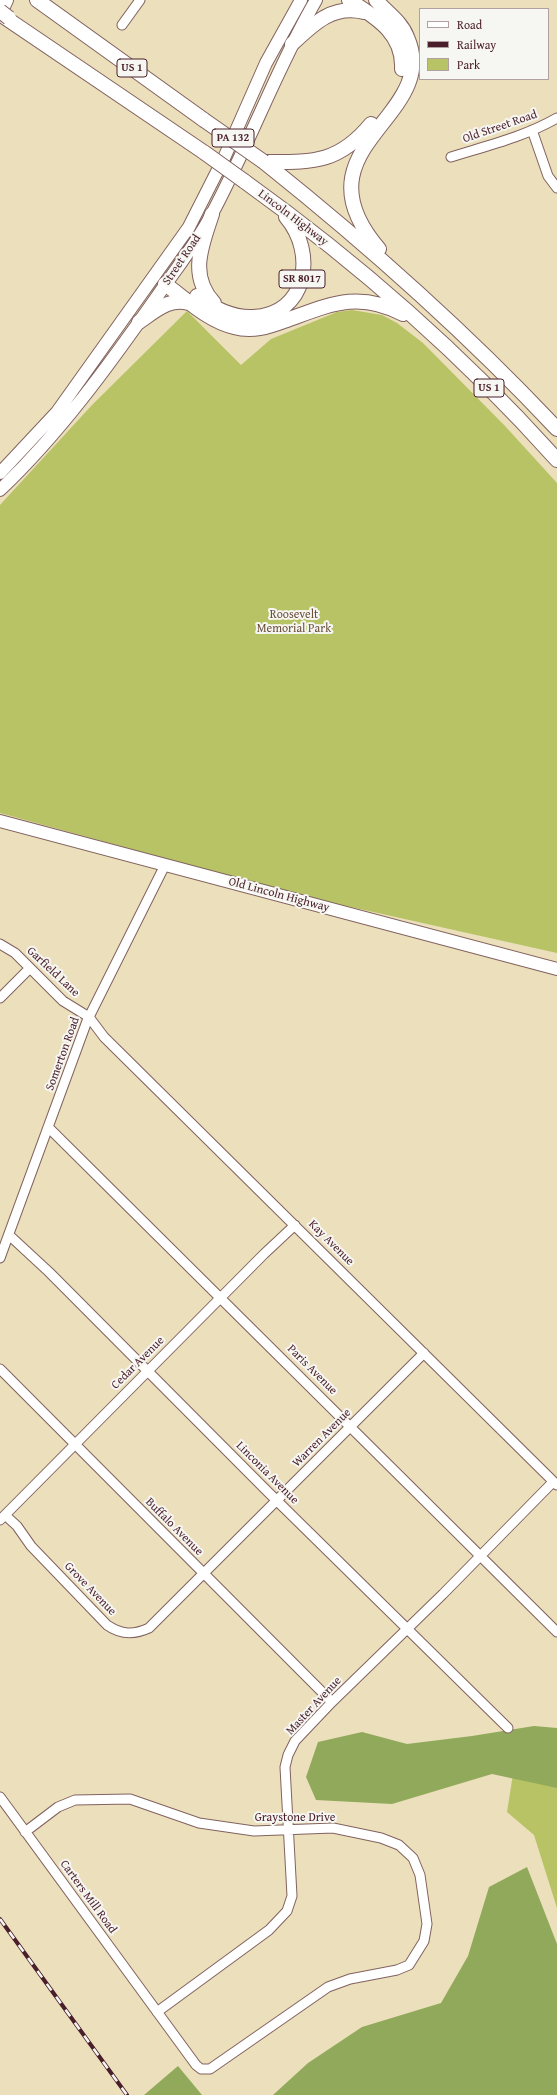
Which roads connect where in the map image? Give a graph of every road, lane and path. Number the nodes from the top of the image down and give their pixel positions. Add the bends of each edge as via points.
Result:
1 (6, 0) edge
2 (38, 0) edge
3 (140, 0) edge
4 (301, 0) edge
5 (316, 0) edge
6 (349, 0) edge
7 (365, 0) edge
8 (380, 5) edge
9 (370, 14) junction
10 (6, 16) edge
11 (122, 25) dead end
12 (292, 44) junction
13 (557, 118) edge
14 (532, 130) junction
15 (451, 157) dead end
16 (264, 162) junction
17 (557, 188) edge
18 (271, 200) junction
19 (212, 214) junction
20 (165, 277) junction
21 (410, 285) junction
22 (195, 306) junction
23 (229, 313) junction
24 (139, 322) junction
25 (418, 322) junction
26 (557, 429) edge
27 (557, 460) edge
28 (0, 473) edge
29 (0, 490) edge
30 (0, 821) edge
31 (165, 865) junction
32 (0, 944) edge
33 (30, 968) junction
34 (557, 968) edge
35 (0, 998) edge
36 (89, 1017) junction
37 (48, 1127) junction
38 (295, 1225) junction
39 (9, 1235) junction
40 (0, 1258) edge
41 (221, 1297) junction
42 (424, 1353) junction
43 (0, 1369) edge
44 (148, 1371) junction
45 (351, 1426) junction
46 (74, 1444) junction
47 (555, 1484) edge
48 (277, 1500) junction
49 (3, 1517) edge
50 (481, 1555) junction
51 (205, 1574) junction
52 (408, 1629) junction
53 (557, 1632) edge
54 (332, 1702) junction
55 (508, 1728) dead end
56 (0, 1797) edge
57 (289, 1830) junction
58 (25, 1832) junction
59 (157, 2012) junction

1 - 10 highway
2 - 16 highway, Lincoln Highway / US 1, bridge
3 - 11 street
4 - 20 main road, Street Road / PA 132 via 266,63 224,158
5 - 12 main road, Street Road / PA 132
6 - 9 highway
7 - 8 highway
8 - 21 highway via 399,23 407,37 411,52 410,77 402,98 359,155 352,181 351,199 373,242
9 - 12 highway via 354,10 333,13 312,25
9 - 16 highway via 390,30 401,50 402,75 392,97 363,134 345,150 335,155 291,162
10 - 18 highway, Lincoln Highway / US 1, bridge
12 - 19 main road, Street Road / PA 132 via 236,168
13 - 14 street, Old Street Road
14 - 15 street, Old Street Road
14 - 17 street via 548,176
16 - 21 highway, Lincoln Highway / US 1 via 328,213
18 - 23 highway, SR 8017 via 291,224 300,240 304,258 301,281 292,296 272,312 255,317
18 - 25 highway, Lincoln Highway / US 1 via 336,250
19 - 20 main road, Street Road / PA 132
19 - 23 highway, SR 8017 via 200,251 198,275 210,298
20 - 22 highway
20 - 23 highway
20 - 24 main road, Street Road / PA 132
20 - 28 main road, Street Road / PA 132 via 58,412
21 - 26 highway, Lincoln Highway / US 1 via 468,338
22 - 24 highway via 171,302
22 - 25 highway via 217,321 243,329 268,327 345,301 379,304
24 - 29 main road, Street Road / PA 132 via 72,411
25 - 27 highway, Lincoln Highway / US 1 via 460,359
30 - 31 main road, Old Lincoln Highway
31 - 34 main road, Old Lincoln Highway
31 - 36 street, Somerton Road
32 - 33 street, Garfield Lane
33 - 35 street
33 - 36 street, Garfield Lane via 63,1001
36 - 37 street, Somerton Road
36 - 38 street, Kay Avenue via 104,1037
37 - 39 street, Somerton Road
37 - 41 street, Paris Avenue
38 - 41 street, Cedar Avenue
38 - 42 street, Kay Avenue
39 - 40 street, Somerton Road
39 - 44 street, Linconia Avenue
41 - 44 street, Cedar Avenue
41 - 45 street, Paris Avenue
42 - 45 street, Warren Avenue
42 - 47 street, Kay Avenue
43 - 46 street, Buffalo Avenue
44 - 46 street, Cedar Avenue
44 - 48 street, Linconia Avenue
45 - 48 street, Warren Avenue
45 - 50 street, Paris Avenue via 398,1476
46 - 49 street, Cedar Avenue
46 - 51 street, Buffalo Avenue
47 - 50 street, Master Avenue
48 - 51 street, Warren Avenue
48 - 52 street, Linconia Avenue
49 - 51 street, Grove Avenue via 17,1526 36,1552 107,1625 117,1632 139,1633 149,1628
50 - 52 street, Master Avenue
50 - 53 street, Paris Avenue
51 - 54 street, Buffalo Avenue
52 - 54 street, Master Avenue
52 - 55 street, Linconia Avenue
54 - 57 street, Master Avenue via 295,1742 288,1755 285,1767
56 - 58 street, Carters Mill Road
57 - 58 street, Graystone Drive via 254,1831 199,1823 130,1799 76,1800 58,1807
57 - 59 street, Master Avenue via 292,1896 287,1911 269,1930
57 - 59 street, Graystone Drive via 334,1828 381,1838 399,1845 413,1858 420,1875 427,1924 424,1941 416,1956 409,1965 397,1970 350,1979 328,1987 210,2070 201,2069 196,2065
58 - 59 street, Carters Mill Road

